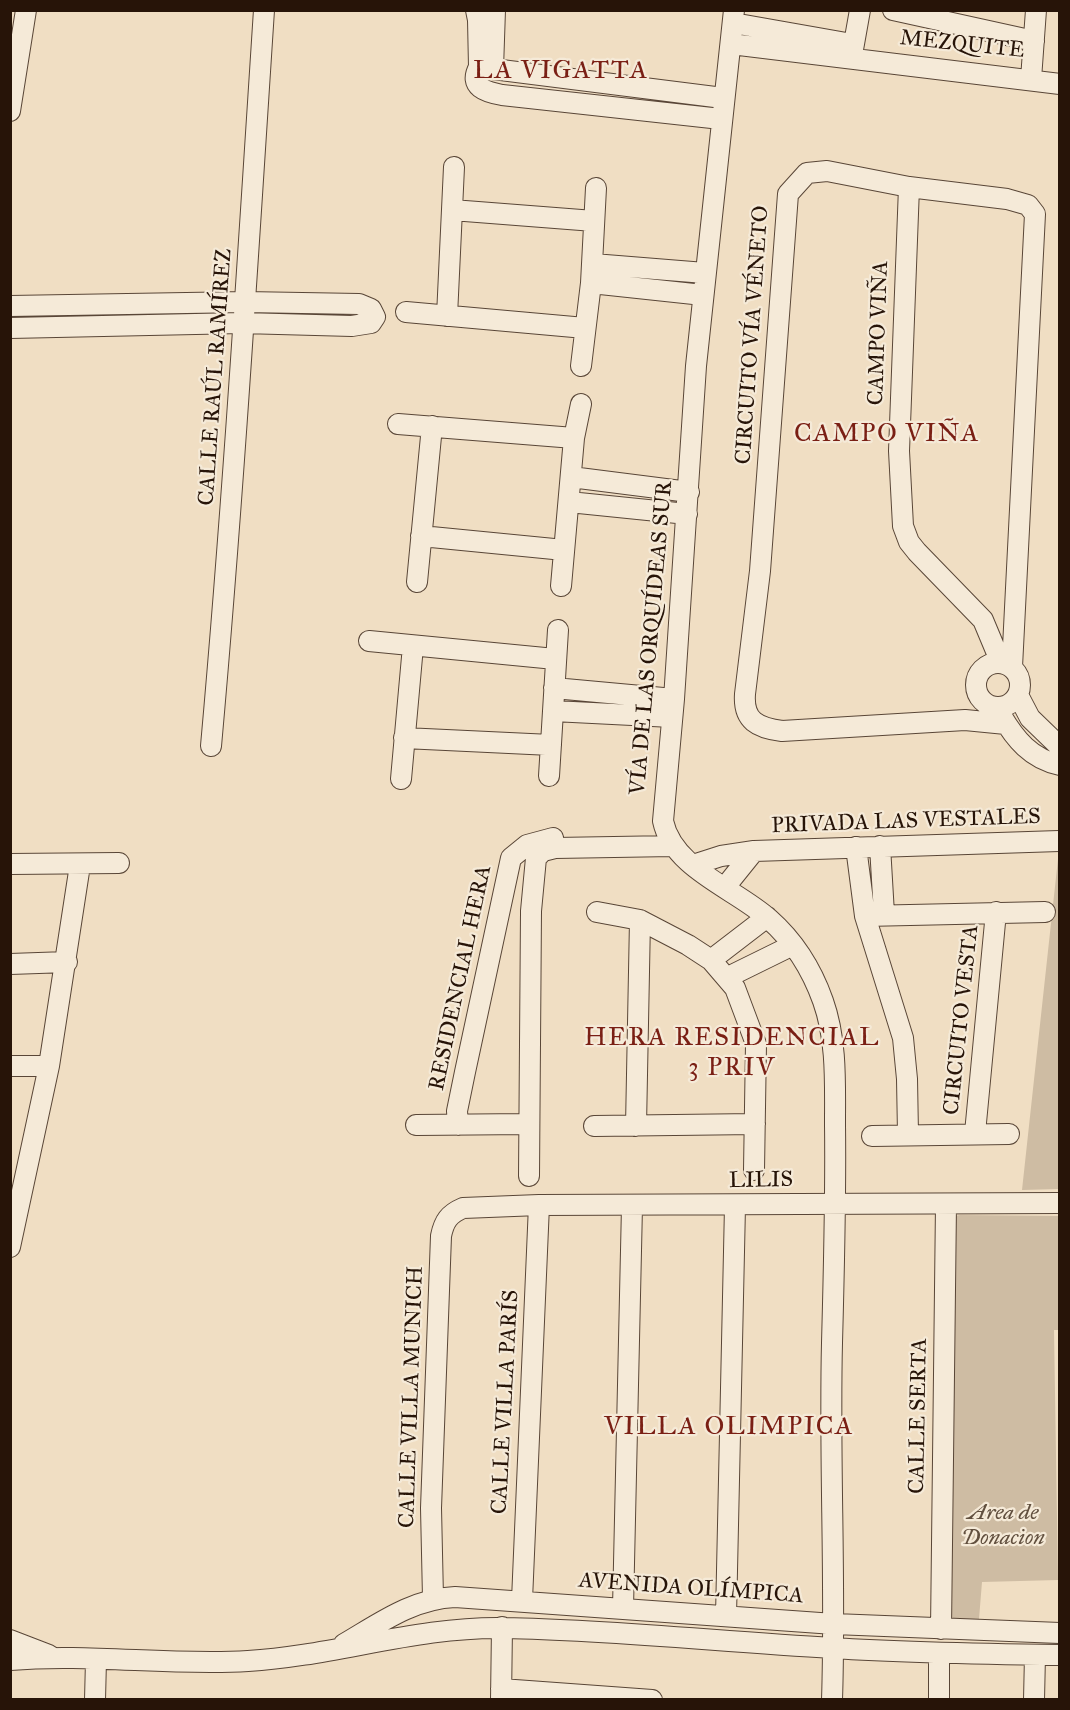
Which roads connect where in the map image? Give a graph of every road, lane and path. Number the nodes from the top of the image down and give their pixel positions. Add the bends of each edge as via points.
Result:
1 (26, 10) edge
2 (264, 10) edge
3 (476, 10) edge
4 (495, 10) edge
5 (860, 10) edge
6 (893, 10) edge
7 (1036, 10) edge
8 (734, 17) edge
9 (1034, 41) junction
10 (731, 44) junction
11 (852, 50) junction
12 (486, 68) junction
13 (1031, 79) junction
14 (1059, 84) edge
15 (723, 98) junction
16 (11, 103) edge
17 (721, 119) junction
18 (454, 167) dead end
19 (596, 188) dead end
20 (909, 188) junction
21 (452, 210) junction
22 (594, 221) junction
23 (705, 273) junction
24 (592, 274) junction
25 (703, 295) junction
26 (245, 302) junction
27 (339, 304) junction
28 (10, 306) edge
29 (406, 312) dead end
30 (447, 316) junction
31 (242, 323) junction
32 (340, 325) junction
33 (10, 328) edge
34 (585, 328) junction
35 (581, 366) dead end
36 (581, 404) dead end
37 (398, 424) dead end
38 (432, 426) junction
39 (574, 438) junction
40 (571, 477) junction
41 (689, 492) junction
42 (569, 502) junction
43 (687, 514) junction
44 (421, 536) junction
45 (564, 550) junction
46 (417, 582) dead end
47 (561, 586) dead end
48 (558, 630) dead end
49 (369, 641) dead end
50 (413, 646) junction
51 (555, 659) junction
52 (1006, 665) junction
53 (554, 688) junction
54 (1018, 695) junction
55 (997, 707) junction
56 (673, 708) junction
57 (553, 711) junction
58 (1006, 724) junction
59 (404, 738) junction
60 (551, 745) junction
61 (211, 746) dead end
62 (1059, 747) edge
63 (1059, 765) edge
64 (549, 776) dead end
65 (401, 779) dead end
66 (670, 841) junction
67 (1059, 841) edge
68 (554, 843) junction
69 (880, 846) junction
70 (856, 847) junction
71 (754, 851) junction
72 (119, 863) dead end
73 (10, 864) edge
74 (80, 865) junction
75 (693, 865) junction
76 (725, 887) junction
77 (502, 907) junction
78 (531, 912) junction
79 (597, 912) dead end
80 (996, 912) junction
81 (1045, 912) dead end
82 (874, 915) junction
83 (767, 917) junction
84 (640, 920) junction
85 (793, 945) junction
86 (711, 960) junction
87 (67, 962) junction
88 (10, 964) edge
89 (728, 977) junction
90 (10, 1066) edge
91 (49, 1066) junction
92 (528, 1124) junction
93 (755, 1124) junction
94 (416, 1125) dead end
95 (458, 1125) junction
96 (594, 1126) dead end
97 (636, 1126) junction
98 (975, 1133) junction
99 (908, 1134) junction
100 (1009, 1134) dead end
101 (872, 1136) dead end
102 (19, 1168) edge
103 (754, 1170) dead end
104 (529, 1176) dead end
105 (837, 1203) junction
106 (1059, 1203) edge
107 (946, 1204) junction
108 (539, 1205) junction
109 (632, 1206) junction
110 (735, 1206) junction
111 (462, 1208) joint
112 (10, 1247) edge
113 (433, 1598) junction
114 (522, 1600) junction
115 (623, 1608) junction
116 (726, 1616) junction
117 (834, 1624) junction
118 (502, 1628) junction
119 (941, 1629) junction
120 (1059, 1633) edge
121 (10, 1640) edge
122 (834, 1648) junction
123 (332, 1651) junction
124 (939, 1653) junction
125 (1035, 1655) junction
126 (1059, 1655) edge
127 (51, 1656) junction
128 (10, 1660) edge
129 (96, 1660) junction
130 (501, 1694) edge
131 (94, 1700) edge
132 (652, 1700) edge
133 (832, 1700) edge
134 (939, 1700) edge
135 (1034, 1700) edge

1 - 16 street
2 - 26 street, CALLE RAÚL RAMÍREZ
3 - 12 street
4 - 12 street
5 - 11 street
6 - 9 street, MEZQUITE
7 - 9 street
8 - 10 street, VÍA DE LAS ORQUÍDEAS SUR
8 - 11 street, MEZQUITE
9 - 13 street, MEZQUITE
10 - 11 street, MEZQUITE
10 - 15 street, VÍA DE LAS ORQUÍDEAS SUR
11 - 13 street, MEZQUITE
12 - 15 street
12 - 17 street via 476,75 477,86 502,96
13 - 14 street
15 - 17 street, VÍA DE LAS ORQUÍDEAS SUR
17 - 23 street, VÍA DE LAS ORQUÍDEAS SUR
18 - 21 street
19 - 22 street
20 - 52 street, CAMPO VIÑA via 899,451 903,526 917,552 982,620
20 - 52 street, CIRCUITO VÍA VÉNETO via 1007,199 1028,205 1036,218
20 - 58 street, CIRCUITO VÍA VÉNETO via 814,170 788,194 760,571 744,707 755,725 782,731 965,720
21 - 22 street
21 - 30 street
22 - 24 street
23 - 24 street
23 - 25 street, VÍA DE LAS ORQUÍDEAS SUR
24 - 25 street
24 - 34 street
25 - 41 street, VÍA DE LAS ORQUÍDEAS SUR
26 - 27 street
26 - 28 street
26 - 31 street, CALLE RAÚL RAMÍREZ
27 - 32 street
27 - 32 street via 366,306 375,316 364,325
29 - 30 street
30 - 34 street
31 - 32 street
31 - 33 street
31 - 61 street, CALLE RAÚL RAMÍREZ
34 - 35 street
36 - 39 street
37 - 38 street
38 - 39 street
38 - 44 street
39 - 40 street
40 - 41 street
40 - 42 street
41 - 43 street, VÍA DE LAS ORQUÍDEAS SUR
42 - 43 street
42 - 45 street
43 - 56 street, VÍA DE LAS ORQUÍDEAS SUR
44 - 45 street
44 - 46 street
45 - 47 street
48 - 51 street
49 - 50 street
50 - 51 street
50 - 59 street
51 - 53 street
52 - 54 street via 1020,680
52 - 55 street via 985,667 976,681 979,697
53 - 56 street
53 - 57 street
54 - 55 street via 1009,704
54 - 62 street via 1030,718
55 - 58 street
56 - 57 street
56 - 66 street, VÍA DE LAS ORQUÍDEAS SUR via 662,813
57 - 60 street
58 - 63 street via 1030,752
59 - 60 street
59 - 65 street
60 - 64 street
66 - 68 street, RESIDENCIAL HERA
66 - 75 street
67 - 69 street, PRIVADA LAS VESTALES
68 - 77 street, RESIDENCIAL HERA via 534,842 514,855
68 - 78 street via 534,862
69 - 70 street, PRIVADA LAS VESTALES
69 - 82 street
70 - 71 street, PRIVADA LAS VESTALES
70 - 82 street, CIRCUITO VESTA
71 - 75 street, PRIVADA LAS VESTALES
71 - 76 street, PRIVADA LAS VESTALES
72 - 74 street
73 - 74 street
74 - 87 street
75 - 76 street
76 - 83 street
77 - 78 street
77 - 95 street, RESIDENCIAL HERA via 457,1111
78 - 92 street
79 - 84 street
80 - 81 street
80 - 82 street
80 - 98 street, CIRCUITO VESTA
82 - 99 street, CIRCUITO VESTA via 903,1038
83 - 85 street
83 - 86 street
84 - 86 street
84 - 97 street
85 - 89 street
85 - 105 street via 817,985 827,1012 833,1055
86 - 89 street
87 - 88 street
87 - 91 street
89 - 93 street via 756,1044
90 - 91 street
91 - 102 street
92 - 95 street, RESIDENCIAL HERA
92 - 104 street
93 - 97 street
93 - 103 street
94 - 95 street, RESIDENCIAL HERA
96 - 97 street
98 - 99 street
98 - 100 street
99 - 101 street
102 - 112 street
105 - 107 street, LILIS
105 - 110 street, LILIS
105 - 117 street via 832,1345
106 - 107 street, LILIS
107 - 119 street, CALLE SERTA
108 - 109 street, LILIS
108 - 111 street, LILIS
108 - 114 street, CALLE VILLA PARÍS
109 - 110 street, LILIS
109 - 115 street
110 - 116 street
111 - 113 street, CALLE VILLA MUNICH via 446,1219 441,1236 431,1508
113 - 114 street, AVENIDA OLÍMPICA
113 - 123 street, AVENIDA OLÍMPICA via 393,1614
114 - 115 street, AVENIDA OLÍMPICA
115 - 116 street, AVENIDA OLÍMPICA
116 - 117 street, AVENIDA OLÍMPICA
117 - 119 street, AVENIDA OLÍMPICA
117 - 122 street
118 - 122 street, AVENIDA OLÍMPICA
118 - 123 street, AVENIDA OLÍMPICA via 446,1630
118 - 130 street
119 - 120 street, AVENIDA OLÍMPICA
121 - 127 street, AVENIDA OLÍMPICA
122 - 124 street, AVENIDA OLÍMPICA
122 - 133 street
123 - 129 street, AVENIDA OLÍMPICA via 248,1661
124 - 125 street, AVENIDA OLÍMPICA
124 - 134 street
125 - 126 street, AVENIDA OLÍMPICA
125 - 135 street
127 - 128 street, AVENIDA OLÍMPICA
127 - 129 street, AVENIDA OLÍMPICA
129 - 131 street
130 - 132 street

